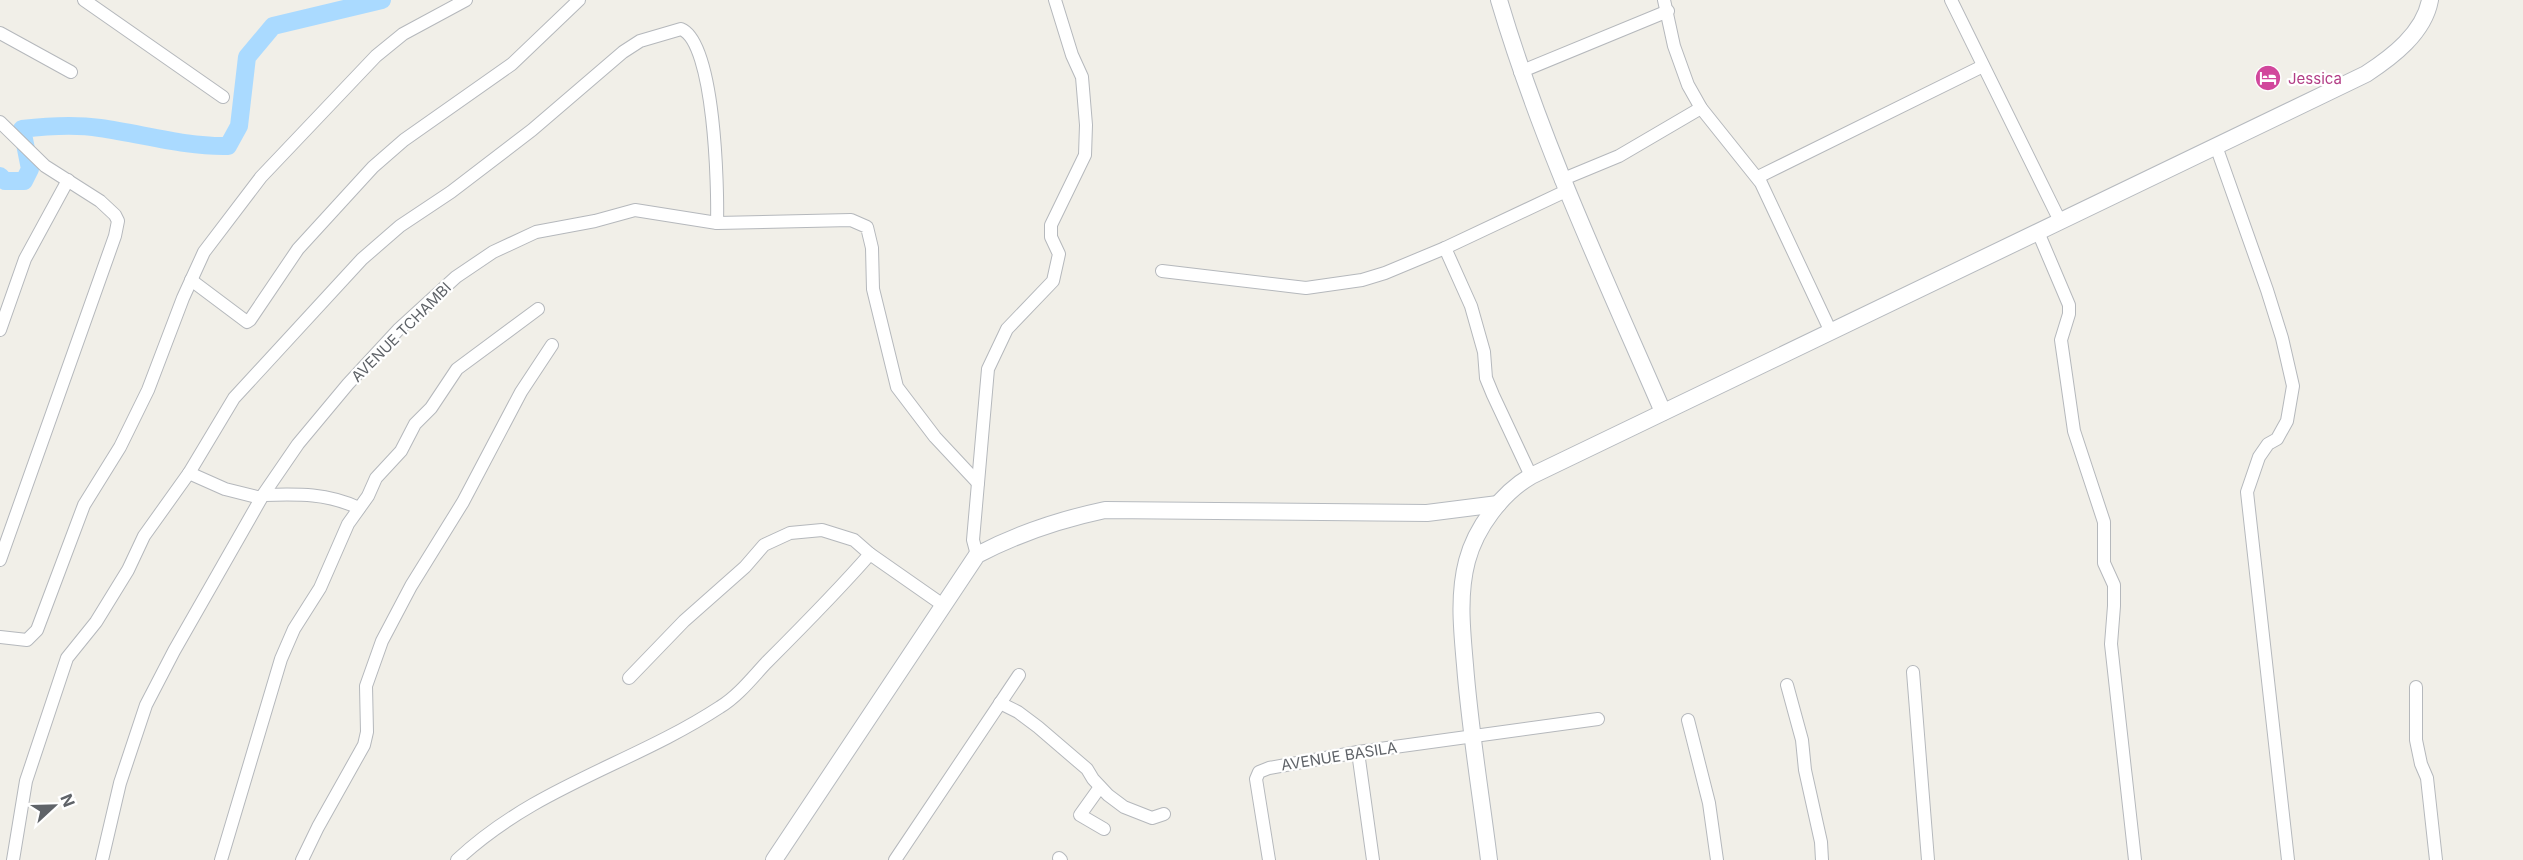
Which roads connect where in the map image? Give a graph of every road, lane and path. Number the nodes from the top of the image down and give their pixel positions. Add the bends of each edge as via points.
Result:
1 (84, 0) edge
2 (466, 0) edge
3 (579, 0) edge
4 (1055, 0) edge
5 (1499, 0) edge
6 (1951, 0) edge
7 (2430, 0) edge
8 (1666, 6) edge
9 (0, 33) edge
10 (1983, 66) junction
11 (71, 72) dead end
12 (1520, 72) junction
13 (222, 97) dead end
14 (1701, 108) junction
15 (0, 122) edge
16 (2216, 146) junction
17 (1758, 177) dead end
18 (68, 180) junction
19 (1564, 186) junction
20 (2060, 221) junction
21 (717, 223) junction
22 (2038, 232) junction
23 (1445, 248) junction
24 (1162, 271) dead end
25 (191, 280) junction
26 (538, 309) dead end
27 (0, 330) edge
28 (1831, 332) junction
29 (552, 345) dead end
30 (1663, 412) junction
31 (189, 473) junction
32 (1532, 476) junction
33 (978, 483) junction
34 (262, 496) junction
35 (1498, 504) junction
36 (359, 508) junction
37 (870, 554) junction
38 (976, 555) junction
39 (0, 560) edge
40 (943, 605) junction
41 (0, 637) edge
42 (1913, 672) dead end
43 (1018, 675) dead end
44 (629, 678) dead end
45 (1787, 685) dead end
46 (2416, 687) dead end
47 (1000, 704) junction
48 (1598, 719) dead end
49 (1688, 720) dead end
50 (1473, 736) junction
51 (1358, 752) junction
52 (1100, 787) junction
53 (1164, 814) dead end
54 (1104, 829) dead end
55 (13, 860) edge
56 (102, 860) edge
57 (221, 860) edge
58 (302, 860) edge
59 (457, 860) edge
60 (774, 860) edge
61 (895, 860) edge
62 (1269, 860) edge
63 (1373, 860) edge
64 (1489, 860) edge
65 (1717, 860) edge
66 (1822, 860) edge
67 (1928, 860) edge
68 (2135, 860) edge
69 (2288, 860) edge
70 (2436, 860) edge

1 - 13 street
2 - 25 street via 404,34 376,56 261,177 204,252
3 - 25 street via 512,64 404,140 373,167 298,249 250,321
4 - 33 street via 1083,83 1084,155 1051,225 1051,237 1059,254 1053,281 1007,329 989,364
5 - 12 street
6 - 10 street
7 - 16 street via 2411,38 2388,59 2366,74
8 - 12 street
8 - 14 street via 1674,46
9 - 11 street
10 - 17 street
10 - 20 street
12 - 19 street
14 - 19 street
14 - 28 street via 1761,183
15 - 18 street via 38,160
16 - 20 street
16 - 69 street via 2267,290 2293,386 2288,421 2259,457 2247,492
18 - 27 street via 25,259
18 - 39 street via 100,201 118,221
19 - 23 street
19 - 30 street
20 - 22 street
21 - 31 street via 718,188 709,91 699,52 681,29 640,41 532,130 400,226 362,259 234,398
21 - 33 street, AVENUE TCHAMBI via 851,220 867,227 873,289 897,387 935,437
21 - 34 street, AVENUE TCHAMBI via 635,210 536,232 493,252 456,278 398,330 298,444
22 - 28 street
22 - 68 street via 2069,306 2061,340 2074,429 2104,522 2104,563 2114,585 2111,644
23 - 24 street via 1373,277 1306,288
23 - 32 street via 1471,306 1492,395
25 - 41 street via 148,390 120,447 84,505 37,630 27,640
26 - 36 street via 457,369 416,424 402,452 376,478
28 - 30 street
29 - 58 street via 521,392 382,641 366,686 364,745
30 - 32 street
31 - 34 street via 225,489
31 - 55 street via 144,536 96,622 67,658 26,781
32 - 35 street via 1505,494
33 - 38 street via 973,540
34 - 36 street via 338,498
34 - 56 street, AVENUE TCHAMBI via 147,705 120,783
35 - 38 street via 1427,513 1105,510 1058,520
35 - 50 street via 1474,542 1461,594
36 - 57 street via 281,659
37 - 40 street
37 - 44 street via 854,540 822,530 789,533 764,545
37 - 59 street via 826,604 722,707 541,799 477,841
38 - 40 street
40 - 60 street
42 - 67 street
43 - 47 street
45 - 66 street via 1802,740
46 - 70 street via 2416,740 2427,778
47 - 52 street via 1038,727 1087,769
47 - 61 street
48 - 50 street, AVENUE BASILA
49 - 65 street via 1709,803
50 - 51 street, AVENUE BASILA
50 - 64 street
51 - 62 street, AVENUE BASILA via 1259,772 1256,778
51 - 63 street
52 - 53 street via 1141,815 1154,818
52 - 54 street via 1080,815

